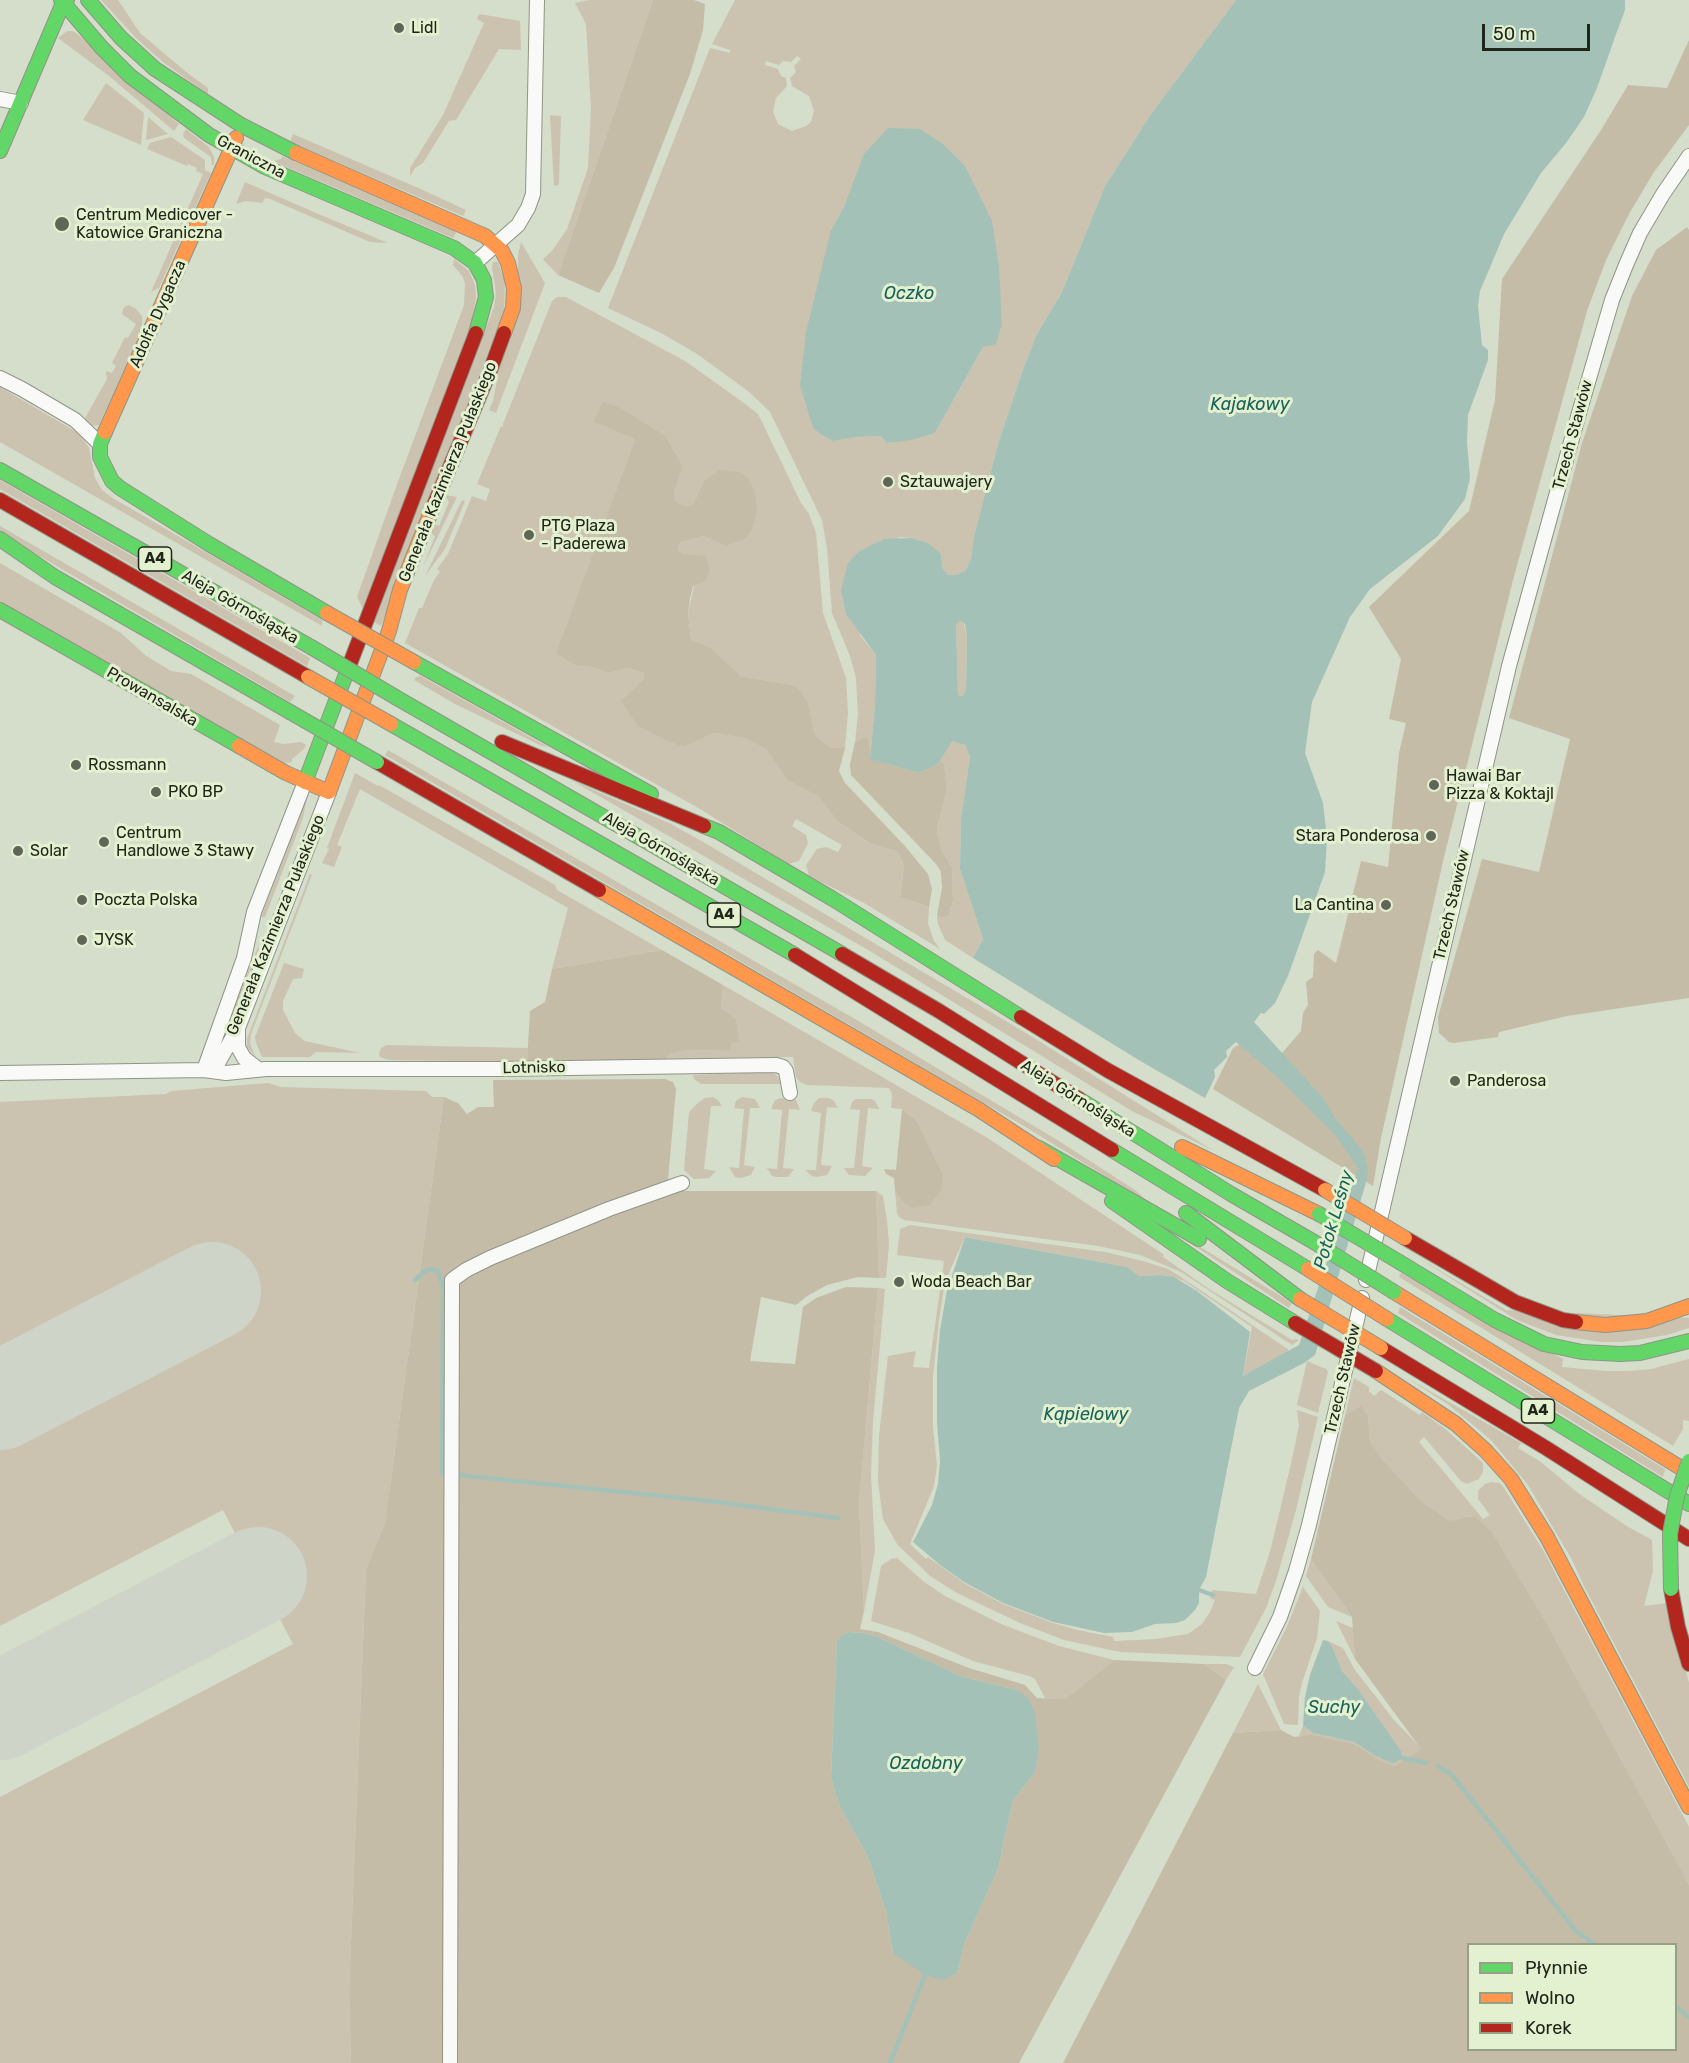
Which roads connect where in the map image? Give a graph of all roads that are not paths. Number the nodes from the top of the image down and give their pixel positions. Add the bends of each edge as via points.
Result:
1 (88, 0) edge
2 (537, 0) edge
3 (64, 1) edge
4 (0, 99) edge
5 (21, 103) junction
6 (241, 125) junction
7 (231, 149) junction
8 (0, 151) edge
9 (1689, 156) edge
10 (496, 244) junction
11 (475, 263) junction
12 (0, 378) edge
13 (100, 444) junction
14 (0, 470) edge
15 (0, 500) edge
16 (0, 539) edge
17 (0, 548) edge
18 (55, 577) junction
19 (0, 610) edge
20 (397, 698) junction
21 (305, 782) junction
22 (329, 792) junction
23 (719, 832) junction
24 (238, 1028) junction
25 (258, 1069) junction
26 (204, 1070) junction
27 (1107, 1070) junction
28 (0, 1073) edge
29 (790, 1093) dead end
30 (1084, 1103) junction
31 (1053, 1114) junction
32 (1188, 1131) dead end
33 (1207, 1144) dead end
34 (1039, 1148) junction
35 (682, 1183) dead end
36 (1319, 1214) junction
37 (1300, 1299) junction
38 (1689, 1306) edge
39 (1689, 1341) edge
40 (1689, 1461) edge
41 (1689, 1473) edge
42 (1689, 1504) edge
43 (1689, 1539) edge
44 (1689, 1664) edge
45 (1255, 1668) dead end
46 (1689, 1807) edge
47 (450, 2063) edge

1 - 6 main road, Graniczna via 148,64
2 - 10 street via 533,194 522,219
3 - 5 main road
3 - 7 main road, Graniczna via 130,76
4 - 5 street
5 - 8 main road
6 - 7 main road, Adolfa Dygacza
6 - 10 main road, Graniczna via 479,232
7 - 11 main road, Graniczna via 454,248
7 - 13 main road, Adolfa Dygacza
9 - 45 street, Trzech Stawów via 1640,233 1626,265 1579,413 1509,666 1309,1525 1290,1592
10 - 11 street
10 - 22 main road, Generała Kazimierza Pułaskiego via 511,272 512,313 400,590 389,631
11 - 21 main road, Generała Kazimierza Pułaskiego via 485,289 482,318
12 - 13 street via 75,420
13 - 23 main road, bridge via 100,458 112,481 209,544
14 - 20 main road, Aleja Górnośląska / A4, bridge
15 - 31 main road, A4, bridge via 795,956
16 - 18 main road
17 - 18 main road
18 - 34 main road, bridge via 920,1075
19 - 21 main road, Prowansalska
20 - 23 main road
20 - 30 main road, Aleja Górnośląska / A4 via 929,1005
21 - 22 main road, Prowansalska
21 - 26 street, Generała Kazimierza Pułaskiego via 254,912 244,958
22 - 24 street, Generała Kazimierza Pułaskiego
23 - 27 main road
24 - 25 street via 238,1047
24 - 26 street, Generała Kazimierza Pułaskiego via 218,1063
25 - 26 street, Lotnisko via 226,1073
25 - 29 street, Lotnisko via 776,1065 786,1071
26 - 28 street, Lotnisko
27 - 32 main road
27 - 38 main road, bridge via 1325,1190 1515,1302 1563,1320 1605,1325 1647,1321
30 - 36 main road
30 - 41 main road, Aleja Górnośląska / A4, bridge
31 - 37 main road
31 - 42 main road, A4, bridge
33 - 36 main road
34 - 37 main road
34 - 46 main road, bridge via 1227,1281 1456,1424 1486,1451 1511,1479 1547,1537
35 - 47 street via 490,1258 452,1280
36 - 39 main road, bridge via 1495,1320 1544,1344 1620,1354
37 - 43 main road, bridge
40 - 44 main road, bridge via 1670,1534 1671,1588

